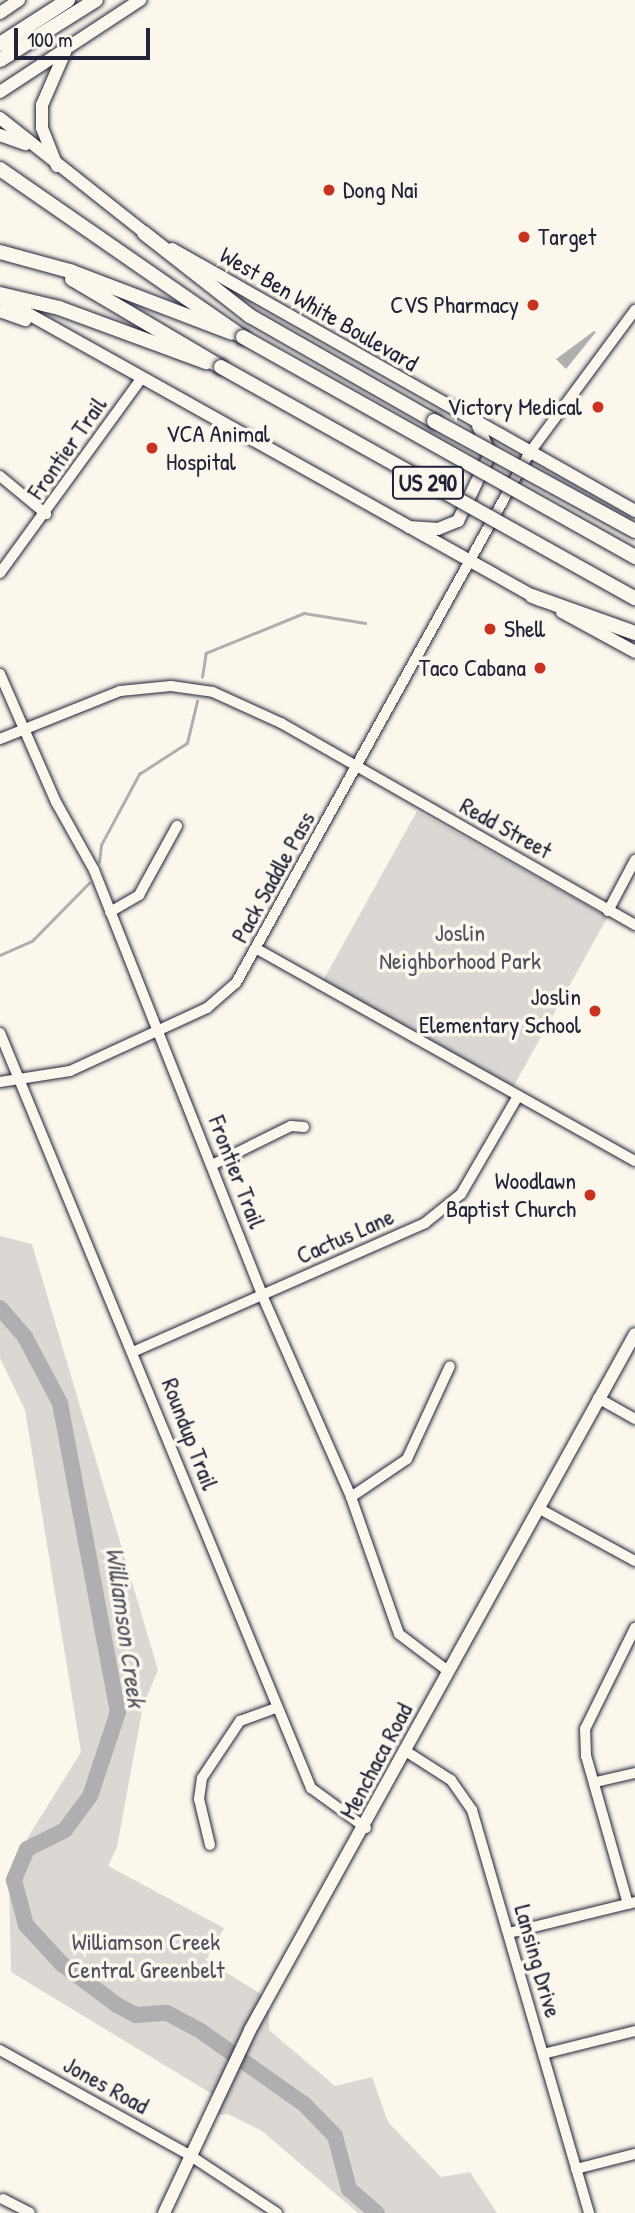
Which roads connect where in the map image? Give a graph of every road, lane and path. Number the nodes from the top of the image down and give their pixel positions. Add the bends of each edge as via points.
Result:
1 (19, 0) edge
2 (68, 0) edge
3 (96, 0) edge
4 (140, 0) edge
5 (0, 13) edge
6 (0, 44) edge
7 (69, 46) junction
8 (0, 60) edge
9 (0, 92) edge
10 (0, 118) edge
11 (0, 135) edge
12 (32, 147) junction
13 (0, 169) edge
14 (58, 169) junction
15 (144, 233) junction
16 (0, 239) edge
17 (0, 251) edge
18 (0, 296) edge
19 (635, 310) edge
20 (0, 311) edge
21 (51, 330) junction
22 (243, 337) junction
23 (221, 367) junction
24 (141, 380) junction
25 (475, 422) junction
26 (530, 453) junction
27 (0, 476) edge
28 (635, 511) edge
29 (47, 514) junction
30 (405, 526) junction
31 (635, 531) edge
32 (635, 557) edge
33 (469, 562) junction
34 (0, 573) edge
35 (532, 596) junction
36 (635, 598) edge
37 (635, 633) edge
38 (635, 652) edge
39 (0, 674) edge
40 (23, 729) junction
41 (0, 739) edge
42 (357, 768) junction
43 (177, 826) dead end
44 (635, 860) edge
45 (608, 911) junction
46 (110, 912) junction
47 (635, 925) edge
48 (257, 949) junction
49 (159, 1030) junction
50 (0, 1033) edge
51 (0, 1082) edge
52 (20, 1082) junction
53 (518, 1096) junction
54 (304, 1127) dead end
55 (635, 1161) edge
56 (212, 1165) junction
57 (262, 1295) junction
58 (635, 1334) edge
59 (135, 1351) junction
60 (450, 1366) dead end
61 (598, 1398) junction
62 (635, 1419) edge
63 (351, 1497) junction
64 (538, 1508) junction
65 (635, 1561) edge
66 (635, 1628) edge
67 (448, 1671) junction
68 (275, 1709) junction
69 (404, 1750) junction
70 (635, 1773) edge
71 (596, 1782) junction
72 (366, 1828) junction
73 (211, 1845) dead end
74 (632, 1903) edge
75 (509, 1933) junction
76 (635, 2031) edge
77 (0, 2050) edge
78 (543, 2054) junction
79 (635, 2154) edge
80 (191, 2156) junction
81 (576, 2169) junction
82 (3, 2199) dead end
83 (30, 2213) edge
84 (164, 2213) edge
85 (277, 2213) edge
86 (589, 2213) edge

1 - 5 main road
2 - 6 highway
3 - 8 highway
4 - 7 main road
7 - 9 main road
7 - 14 main road via 42,105 42,128
10 - 12 main road, West Ben White Boulevard
11 - 12 main road
12 - 14 main road, West Ben White Boulevard
13 - 22 highway
14 - 15 main road, West Ben White Boulevard
15 - 25 main road, West Ben White Boulevard
15 - 31 highway, bridge via 250,316
16 - 23 highway via 180,337
17 - 22 highway, US 290 via 81,275
18 - 21 main road
18 - 23 highway, US 290 via 70,312
19 - 26 street, Pack Saddle Pass
20 - 21 main road
21 - 24 main road
22 - 32 highway, US 290, bridge
23 - 36 highway, US 290, bridge
24 - 29 street, Frontier Trail
24 - 30 main road
25 - 26 main road, West Ben White Boulevard
25 - 30 main road via 490,454 458,521 439,528
26 - 28 main road, West Ben White Boulevard
26 - 33 street, Pack Saddle Pass
27 - 29 street
29 - 34 street, Frontier Trail
30 - 33 main road
33 - 35 main road
33 - 42 street, Pack Saddle Pass
35 - 37 highway
35 - 38 main road
39 - 40 street, Frontier Trail
40 - 41 street, Redd Street
40 - 42 street, Redd Street via 120,691 192,688 251,706
40 - 46 street, Frontier Trail
42 - 45 street, Redd Street
42 - 48 street, Pack Saddle Pass
43 - 46 street via 139,895
44 - 45 street
45 - 47 street, Redd Street
46 - 49 street, Frontier Trail
48 - 49 street, Pack Saddle Pass via 217,1002
48 - 53 street
49 - 52 street, Pack Saddle Pass via 70,1071
49 - 56 street, Frontier Trail
50 - 52 street, Roundup Trail
51 - 52 street, Pack Saddle Pass
52 - 59 street, Roundup Trail
53 - 55 street
53 - 57 street, Cactus Lane via 461,1194 425,1223
54 - 56 street via 291,1126
56 - 57 street, Frontier Trail
57 - 59 street, Cactus Lane
57 - 63 street, Frontier Trail
58 - 61 main road, Menchaca Road
59 - 68 street, Roundup Trail
60 - 63 street via 407,1460
61 - 62 street
61 - 64 main road, Menchaca Road
63 - 67 street, Frontier Trail via 400,1634
64 - 65 street
64 - 67 main road, Menchaca Road
66 - 71 street via 585,1729
67 - 69 main road, Menchaca Road
68 - 72 street, Roundup Trail via 311,1788
68 - 73 street via 240,1721 202,1778 199,1799
69 - 72 main road, Menchaca Road
69 - 75 street, Lansing Drive via 451,1780 472,1810
70 - 71 street
71 - 74 street
72 - 80 main road, Menchaca Road via 250,2030
74 - 75 street
75 - 78 street, Lansing Drive
76 - 78 street
77 - 80 street, Jones Road
78 - 81 street, Lansing Drive
79 - 81 street
80 - 84 main road, Menchaca Road
80 - 85 street, Jones Road
81 - 86 street, Lansing Drive
82 - 83 street

